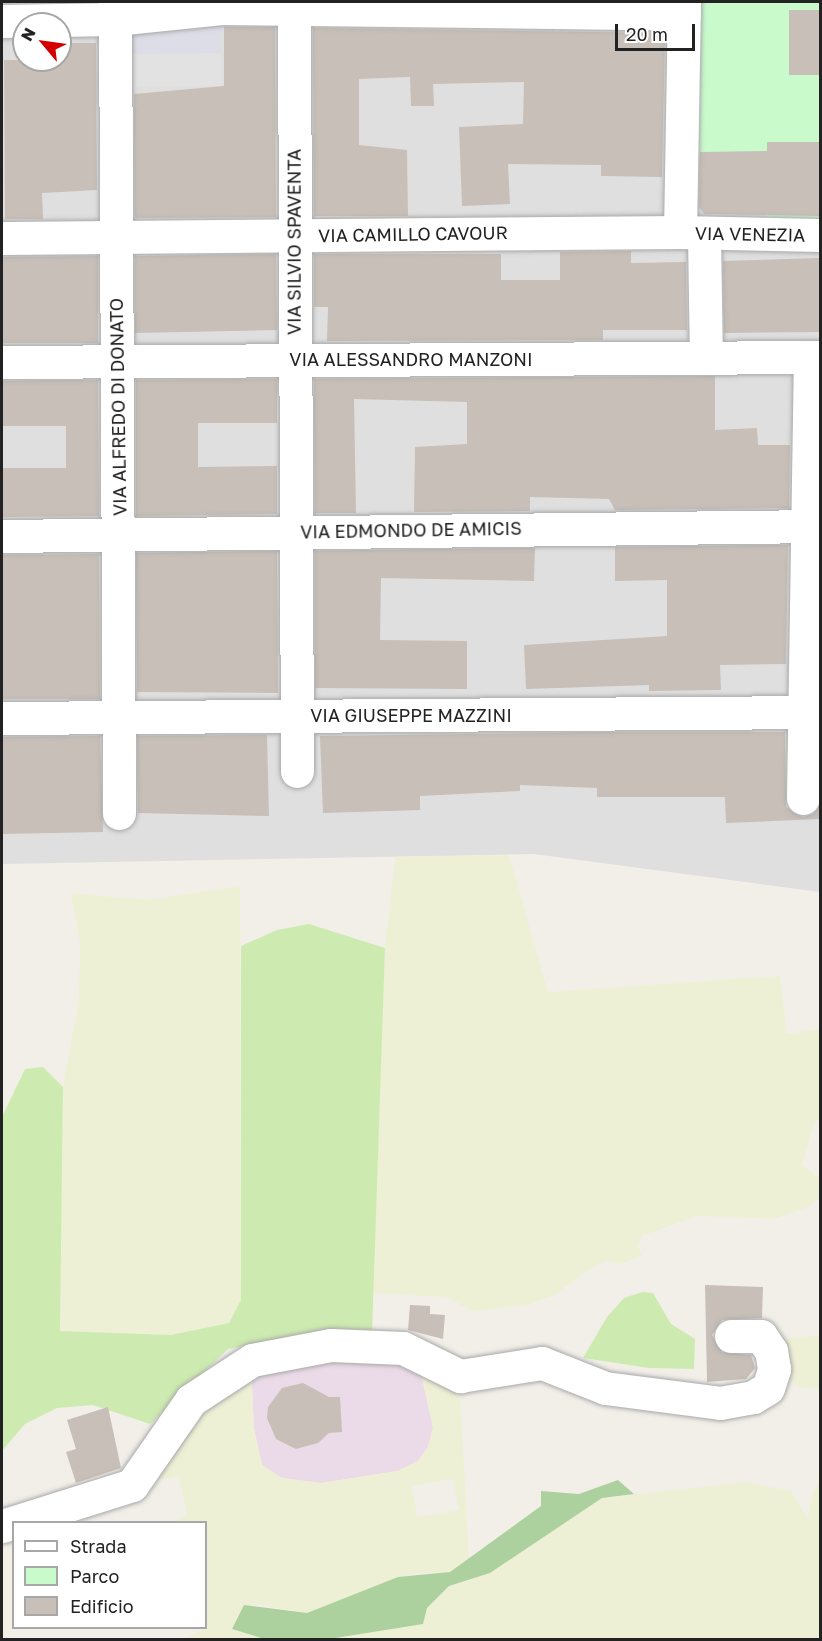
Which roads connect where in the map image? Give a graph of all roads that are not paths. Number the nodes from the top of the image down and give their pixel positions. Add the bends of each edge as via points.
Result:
1 (294, 4) edge
2 (684, 8) edge
3 (115, 10) edge
4 (2, 21) edge
5 (692, 234) junction
6 (293, 235) junction
7 (820, 235) edge
8 (117, 237) junction
9 (2, 238) edge
10 (815, 357) edge
11 (706, 358) junction
12 (294, 360) junction
13 (118, 361) junction
14 (2, 362) edge
15 (815, 526) edge
16 (294, 531) junction
17 (119, 534) junction
18 (2, 536) edge
19 (812, 712) edge
20 (297, 716) junction
21 (121, 717) junction
22 (2, 718) edge
23 (297, 771) dead end
24 (803, 798) dead end
25 (120, 813) dead end
26 (731, 1336) dead end
27 (18, 1521) edge

1 - 2 street
1 - 3 street
1 - 6 street, VIA SILVIO SPAVENTA
2 - 5 street
3 - 4 street
3 - 8 street, VIA ALFREDO DI DONATO
5 - 6 street, VIA CAMILLO CAVOUR
5 - 7 street, VIA VENEZIA
5 - 11 street
6 - 8 street, VIA CAMILLO CAVOUR
6 - 12 street, VIA SILVIO SPAVENTA
8 - 9 street, VIA CAMILLO CAVOUR
8 - 13 street, VIA ALFREDO DI DONATO
10 - 11 street, VIA ALESSANDRO MANZONI
10 - 15 street
11 - 12 street, VIA ALESSANDRO MANZONI
12 - 13 street, VIA ALESSANDRO MANZONI
12 - 16 street, VIA SILVIO SPAVENTA
13 - 14 street, VIA ALESSANDRO MANZONI
13 - 17 street, VIA ALFREDO DI DONATO
15 - 16 street, VIA EDMONDO DE AMICIS
15 - 19 street
16 - 17 street, VIA EDMONDO DE AMICIS
16 - 20 street, VIA SILVIO SPAVENTA
17 - 18 street, VIA EDMONDO DE AMICIS
17 - 21 street, VIA ALFREDO DI DONATO
19 - 20 street, VIA GIUSEPPE MAZZINI
19 - 24 street
20 - 21 street, VIA GIUSEPPE MAZZINI
20 - 23 street, VIA SILVIO SPAVENTA
21 - 22 street, VIA GIUSEPPE MAZZINI
21 - 25 street, VIA ALFREDO DI DONATO
26 - 27 street via 761,1336 771,1351 774,1369 768,1388 753,1397 720,1403 605,1388 542,1363 460,1376 403,1348 331,1345 252,1360 191,1400 132,1485

